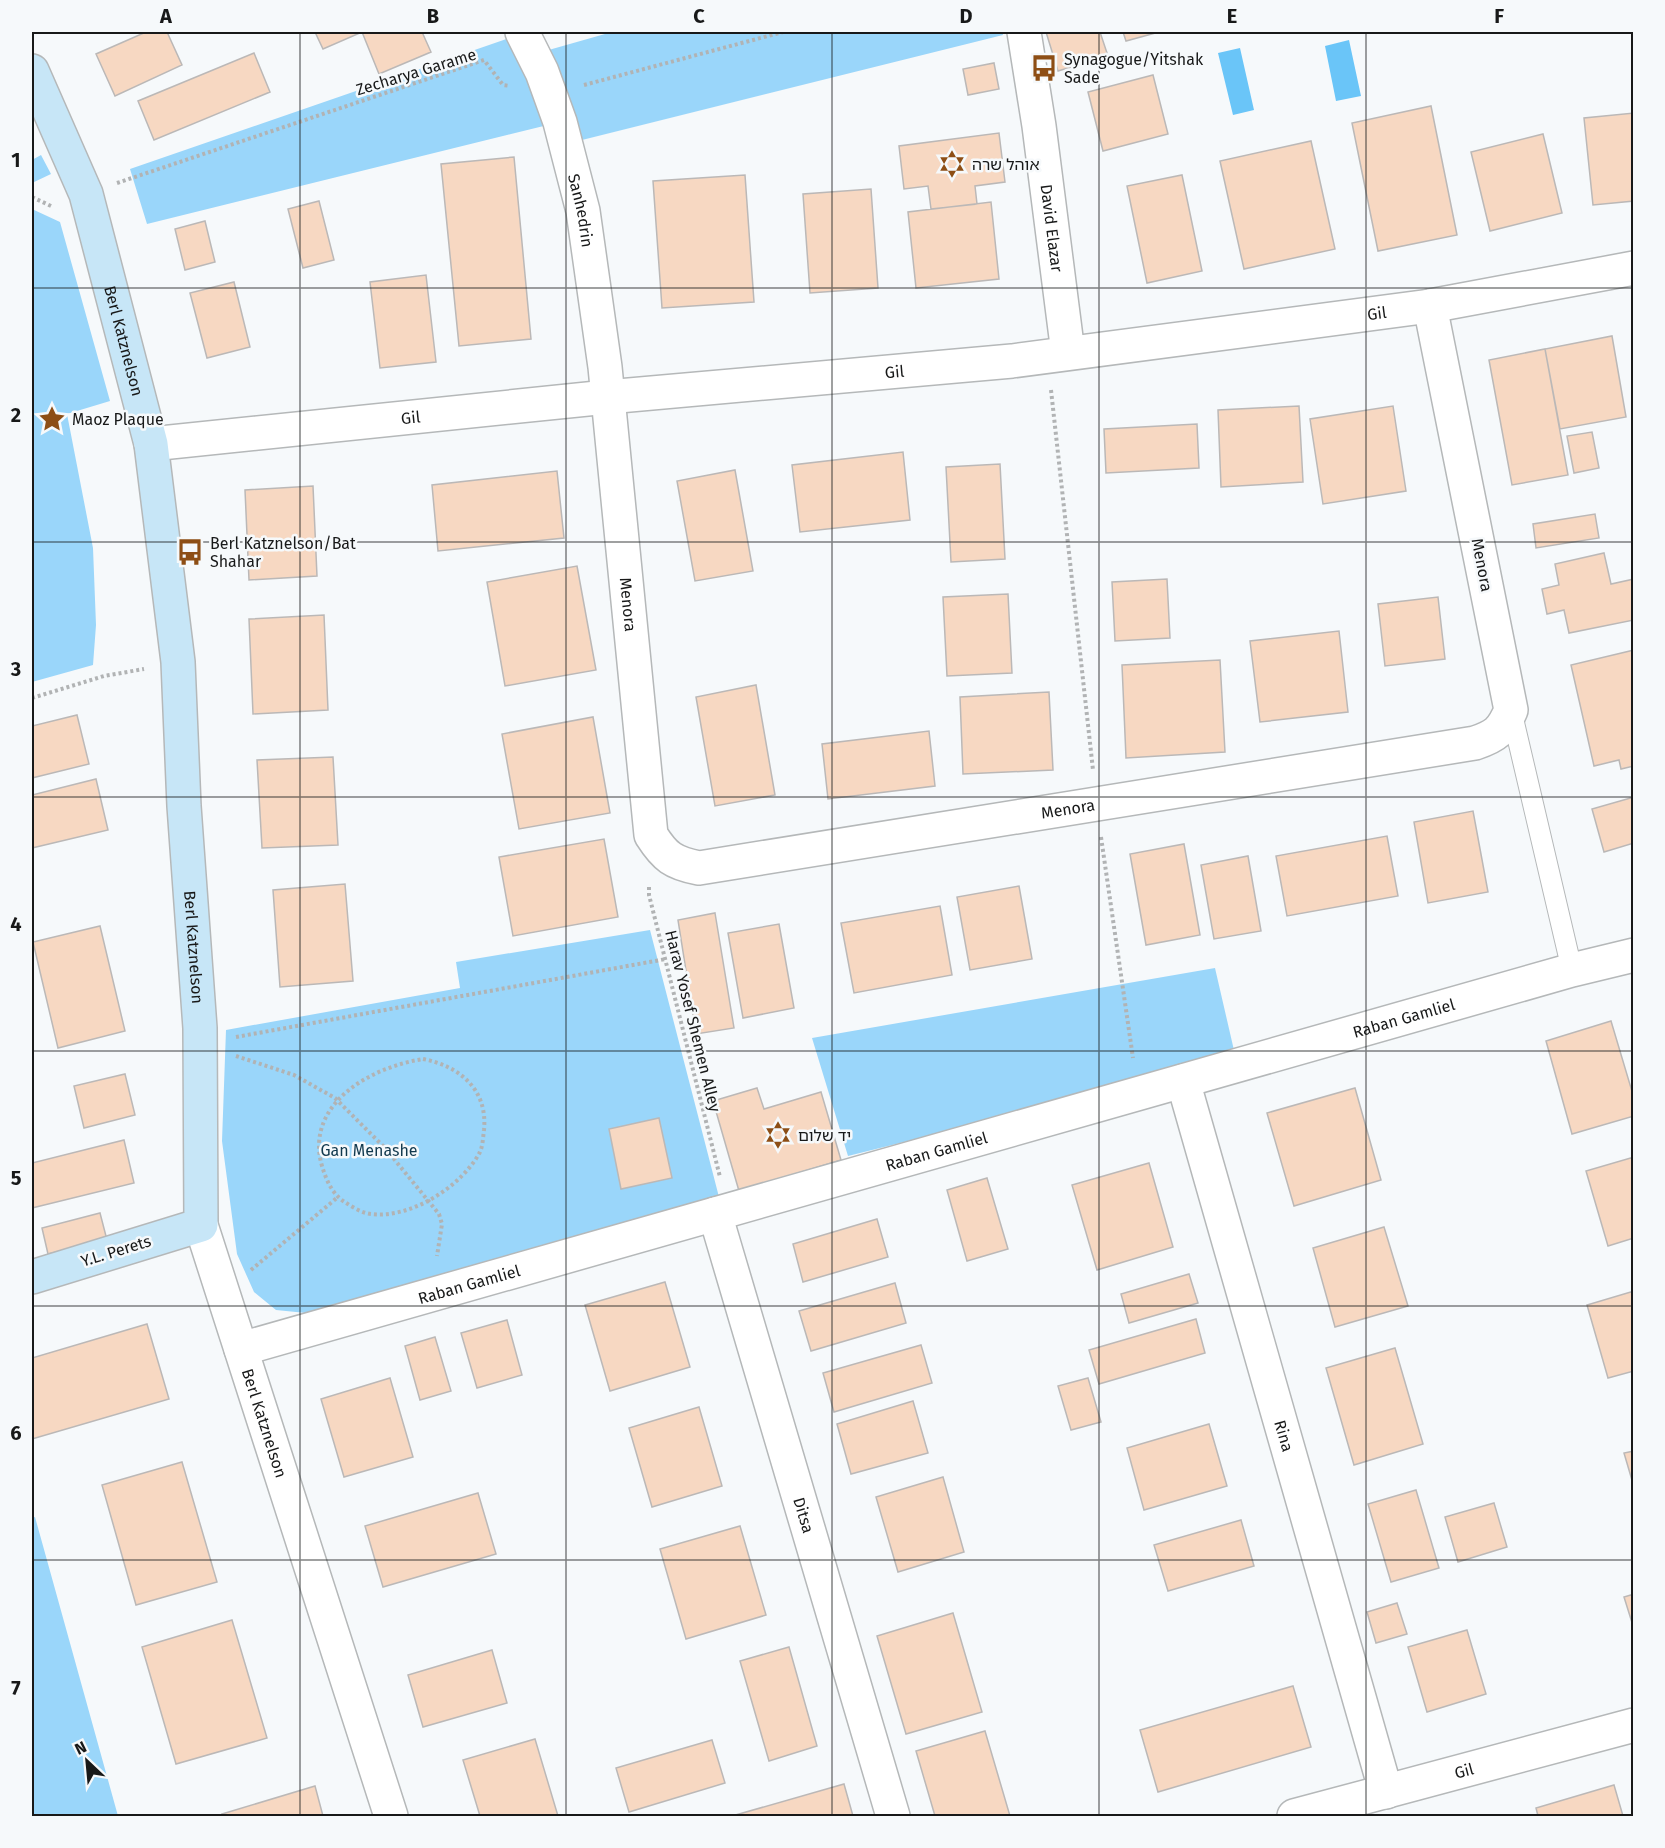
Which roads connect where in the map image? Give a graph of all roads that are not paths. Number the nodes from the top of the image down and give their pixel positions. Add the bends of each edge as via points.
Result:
1 (522, 32) edge
2 (1024, 32) edge
3 (32, 71) edge
4 (1634, 268) edge
5 (1430, 306) junction
6 (1058, 355) junction
7 (607, 397) junction
8 (151, 444) junction
9 (1511, 710) junction
10 (1634, 955) edge
11 (1572, 970) junction
12 (1183, 1081) junction
13 (721, 1212) junction
14 (201, 1225) junction
15 (32, 1277) edge
16 (241, 1349) junction
17 (1634, 1725) edge
18 (1386, 1792) junction
19 (391, 1816) edge
20 (893, 1816) edge
21 (1294, 1816) edge

1 - 7 street, Sanhedrin via 551,94 584,211
2 - 6 street, David Elazar via 1039,126
3 - 8 street, Berl Katznelson via 86,194
4 - 5 street, Gil
5 - 6 street, Gil
5 - 9 street, Menora
6 - 7 street, Gil
7 - 8 street, Gil
7 - 9 street, Menora via 651,835 664,855 683,865 699,868 1475,743 1492,737 1504,726
8 - 14 street, Berl Katznelson via 178,662 200,1048
9 - 11 lane
10 - 11 street, Raban Gamliel
11 - 12 street, Raban Gamliel
12 - 13 street, Raban Gamliel
12 - 18 street, Rina
13 - 16 street, Raban Gamliel
13 - 20 street, Ditsa
14 - 15 street, Y.L. Perets
14 - 16 street, Berl Katznelson
16 - 19 street, Berl Katznelson
17 - 18 street, Gil
18 - 21 street, Gil

